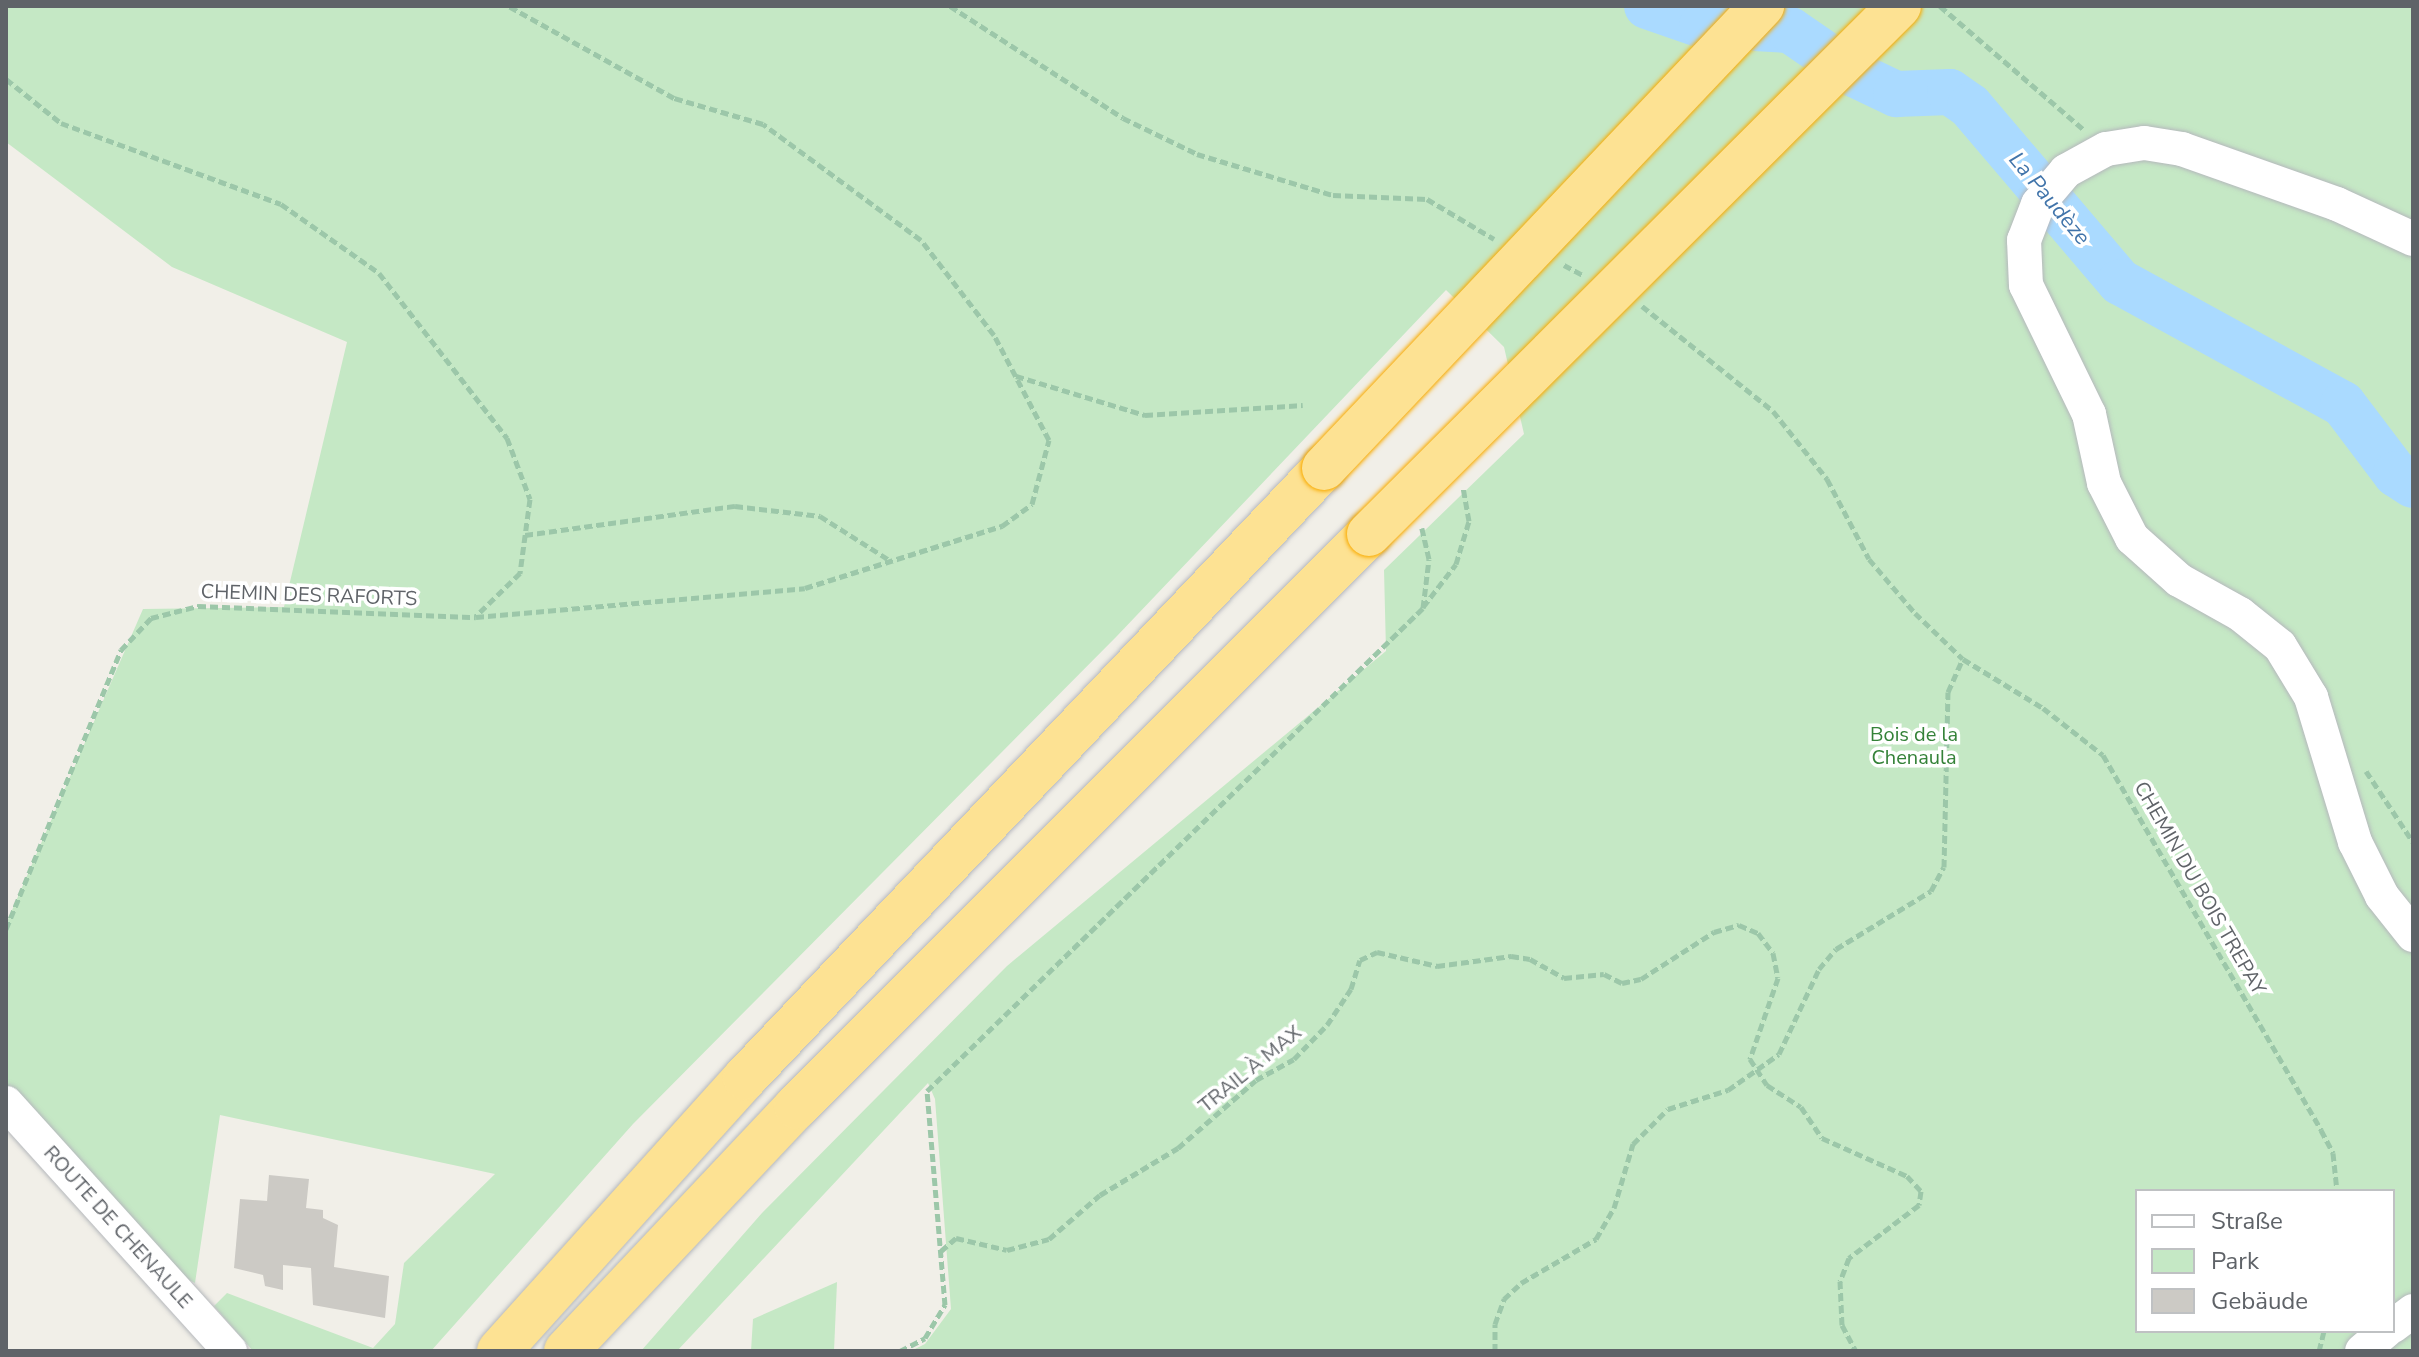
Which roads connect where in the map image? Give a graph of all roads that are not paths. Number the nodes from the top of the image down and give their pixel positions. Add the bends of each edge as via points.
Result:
1 (1762, 6) edge
2 (1899, 6) edge
3 (2413, 239) edge
4 (2413, 935) edge
5 (6, 1103) edge
6 (2413, 1311) edge
7 (2395, 1324) edge
8 (2384, 1333) edge
9 (216, 1344) edge
10 (499, 1351) edge
11 (566, 1351) edge
12 (2362, 1351) edge

1 - 10 highway, bridge via 745,1078
2 - 11 highway, bridge via 796,1107
3 - 4 street via 2337,204 2182,149 2144,143 2106,149 2066,171 2038,204 2024,240 2026,285 2089,414 2104,483 2132,538 2179,580 2240,614 2280,646 2311,697 2355,842 2382,896
5 - 9 street, ROUTE DE CHENAULE
6 - 7 street
8 - 12 street

